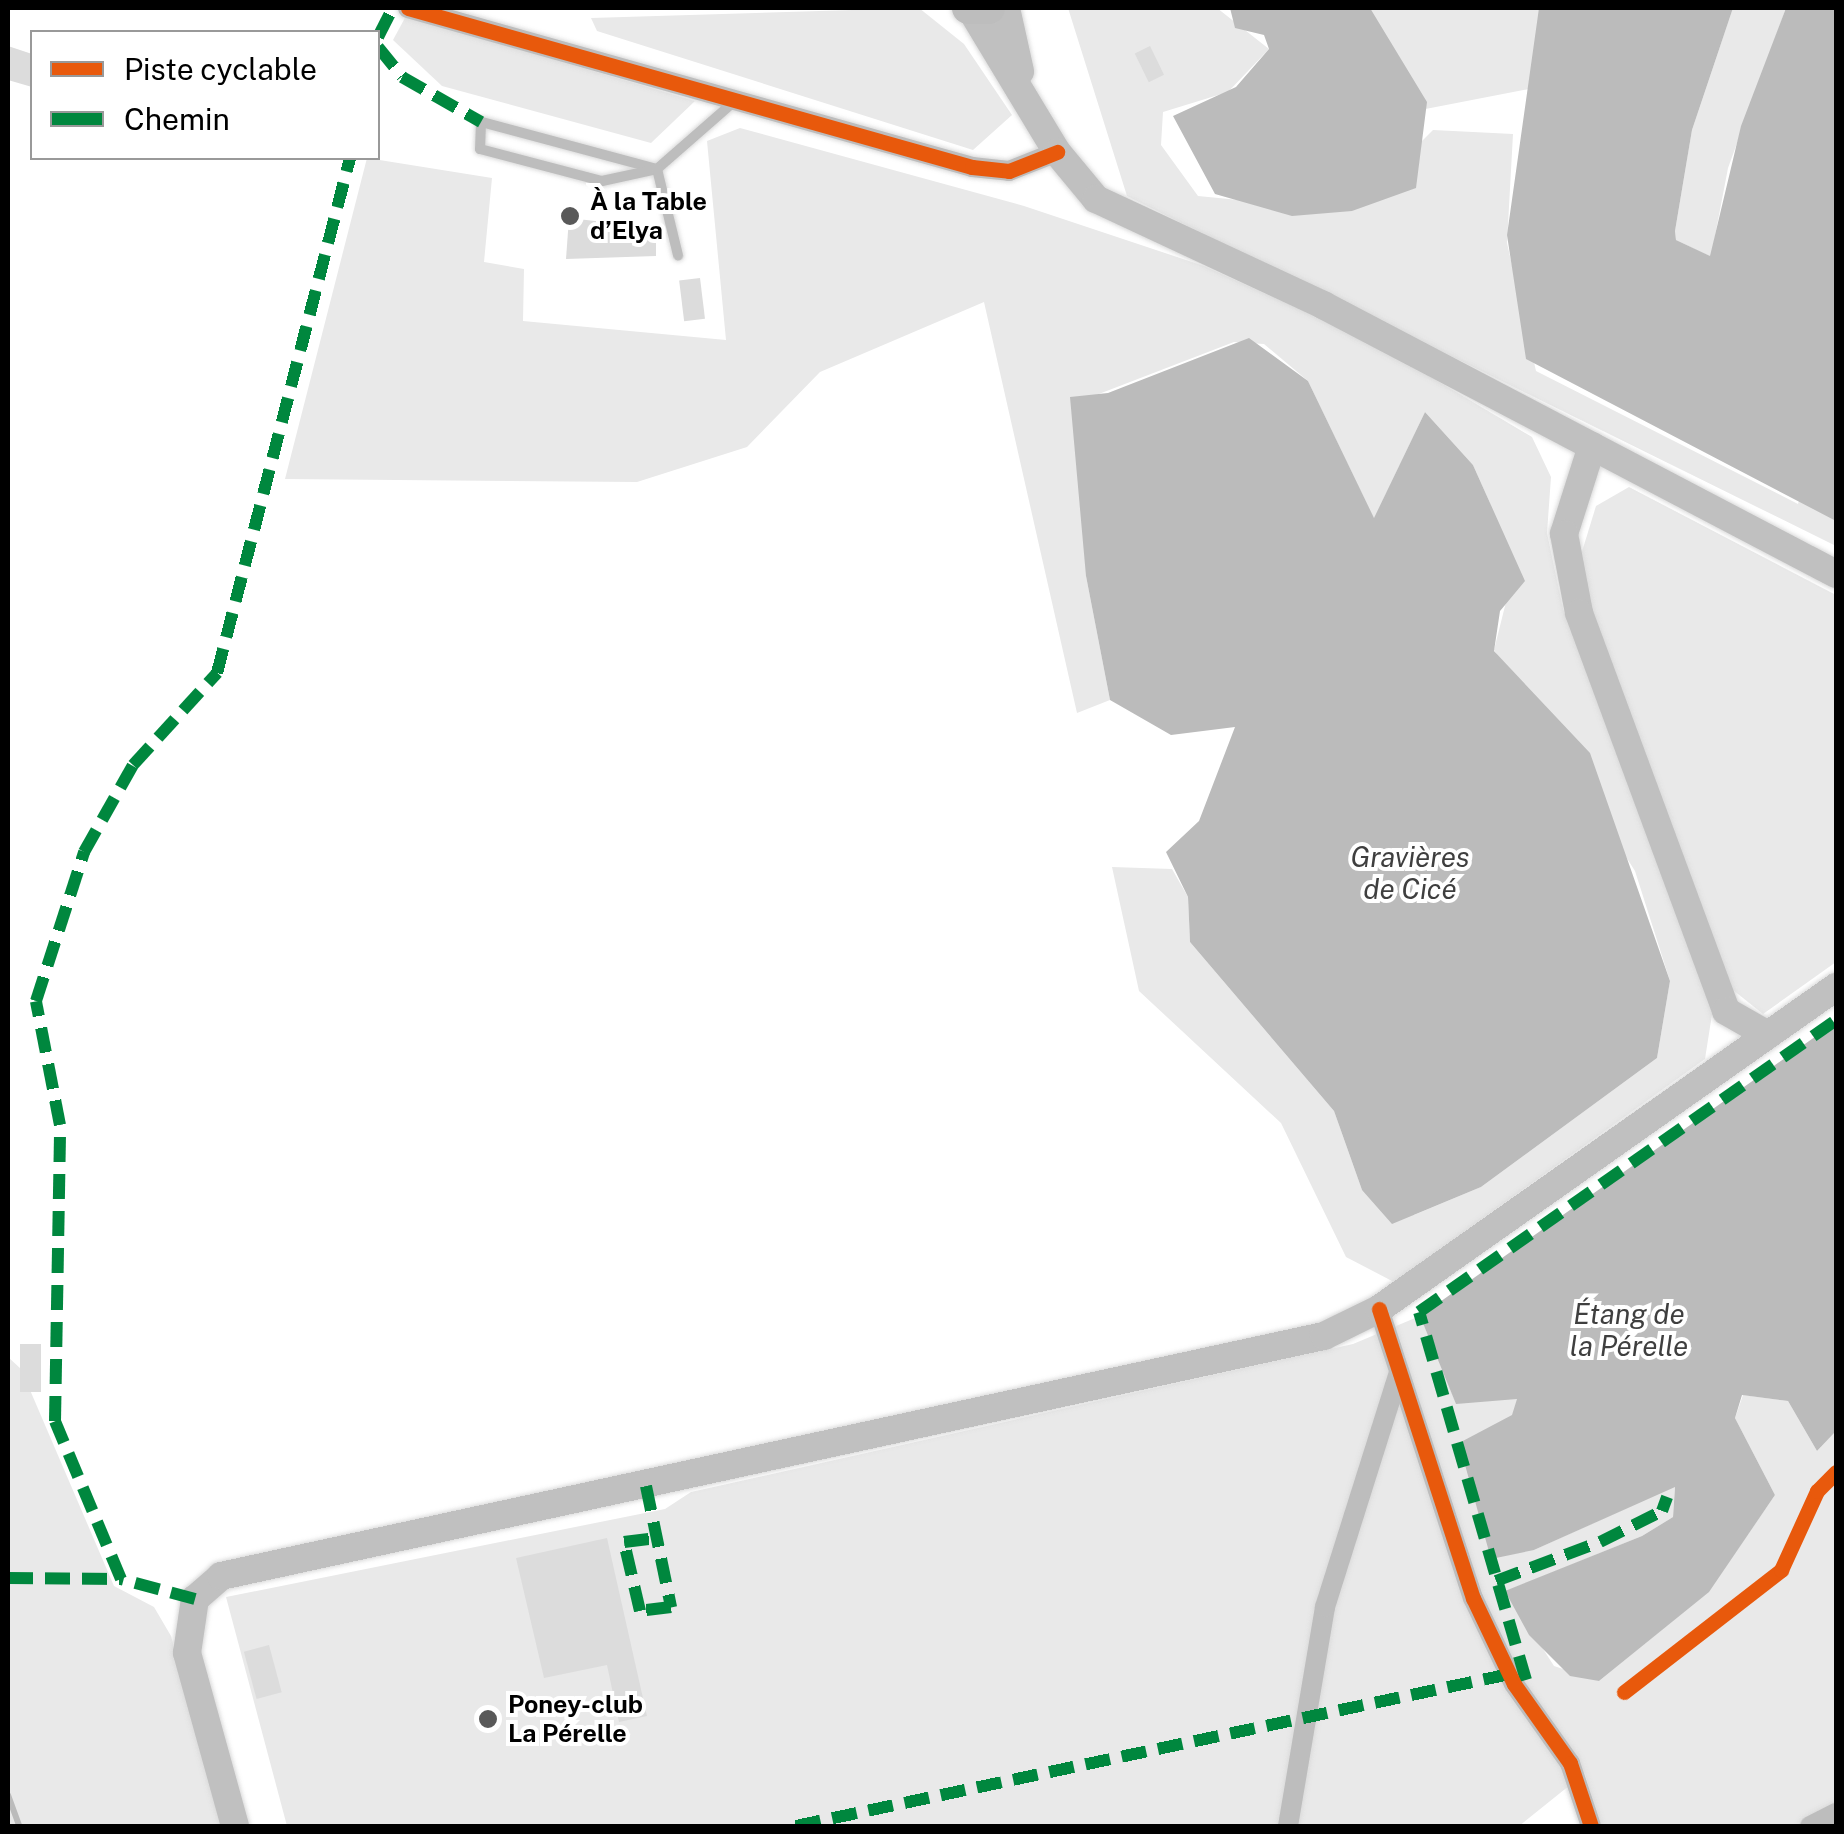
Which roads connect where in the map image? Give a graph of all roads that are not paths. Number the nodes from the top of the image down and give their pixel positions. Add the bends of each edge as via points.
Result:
1 (408, 8) edge
2 (969, 8) edge
3 (989, 8) edge
4 (1006, 8) edge
5 (1022, 82) junction
6 (738, 98) junction
7 (1056, 152) junction
8 (657, 169) junction
9 (678, 254) dead end
10 (1592, 446) junction
11 (1836, 574) edge
12 (1836, 987) edge
13 (1726, 1011) junction
14 (1768, 1035) junction
15 (1708, 1075) junction
16 (1379, 1309) junction
17 (1398, 1375) junction
18 (1836, 1813) edge
19 (236, 1826) edge
20 (1288, 1826) edge
21 (1590, 1826) edge
22 (1810, 1826) edge

1 - 6 street
2 - 3 main road
2 - 5 main road
4 - 5 main road
5 - 7 main road
6 - 7 street via 972,167 1009,172
6 - 8 lane
7 - 10 main road via 1096,198 1128,218 1322,305
8 - 8 lane via 569,146 481,122 480,150 602,180
8 - 9 lane
10 - 11 main road
10 - 13 main road via 1564,534 1567,570
12 - 14 main road
13 - 14 main road
13 - 15 main road
14 - 15 main road
15 - 16 main road
16 - 17 street
16 - 19 main road via 1263,1353 221,1576 196,1600 187,1653
17 - 20 street via 1325,1608
17 - 21 street via 1473,1598 1514,1684 1570,1762
18 - 22 street

